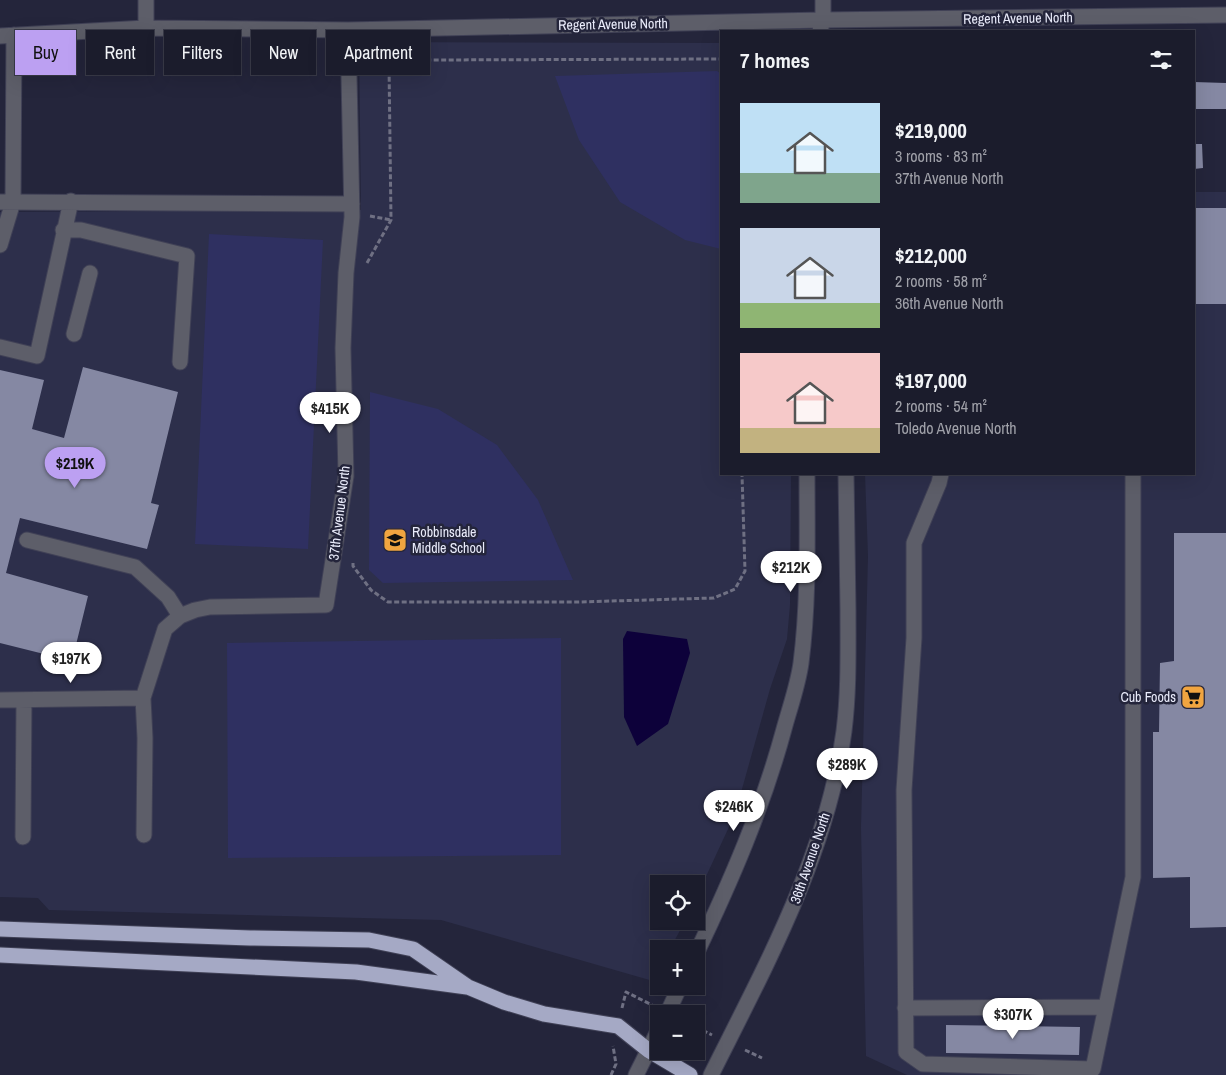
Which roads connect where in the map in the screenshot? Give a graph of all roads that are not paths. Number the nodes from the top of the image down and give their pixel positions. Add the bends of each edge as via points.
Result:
1 (146, 0) edge
2 (823, 0) edge
3 (1226, 15) edge
4 (146, 28) junction
5 (823, 28) edge
6 (348, 30) joint
7 (7, 35) edge
8 (349, 75) edge
9 (71, 201) junction
10 (7, 202) edge
11 (352, 204) junction
12 (64, 230) junction
13 (0, 245) edge
14 (90, 272) dead end
15 (74, 334) dead end
16 (0, 348) edge
17 (180, 362) dead end
18 (807, 475) edge
19 (846, 475) edge
20 (941, 475) edge
21 (1133, 475) edge
22 (27, 540) dead end
23 (180, 616) junction
24 (143, 698) junction
25 (0, 700) edge
26 (24, 700) junction
27 (144, 835) dead end
28 (23, 837) dead end
29 (0, 929) edge
30 (702, 940) edge
31 (0, 956) edge
32 (468, 987) junction
33 (1106, 1007) junction
34 (905, 1008) junction
35 (650, 1046) edge
36 (648, 1050) junction
37 (636, 1075) edge
38 (690, 1075) edge
39 (711, 1075) edge

1 - 4 street
2 - 5 street
3 - 5 street, Regent Avenue North
4 - 6 street, Regent Avenue North
4 - 7 street, Regent Avenue North
5 - 6 street, Regent Avenue North
7 - 10 street
8 - 11 street, 37th Avenue North
9 - 10 street
9 - 11 street
9 - 12 street
10 - 13 street
11 - 23 street, 37th Avenue North via 343,348 346,476 326,605 210,607
12 - 16 street via 37,356
12 - 17 street via 81,230 188,256
14 - 15 street
18 - 30 street via 805,626 795,688 759,809
19 - 39 street, 36th Avenue North via 848,684 837,770 819,839 798,896 762,976
20 - 34 street via 914,543 914,638 904,790
21 - 33 street via 1133,877
22 - 23 street via 135,567 168,597
23 - 24 street, 37th Avenue North via 165,629
24 - 26 street
24 - 27 street
25 - 26 street
26 - 28 street
29 - 32 highway via 369,940 413,949
31 - 32 highway via 356,972
32 - 36 highway via 544,1014 618,1026
33 - 34 street
33 - 34 street via 1093,1069 923,1064 906,1052
35 - 36 street
36 - 37 street
36 - 38 highway

